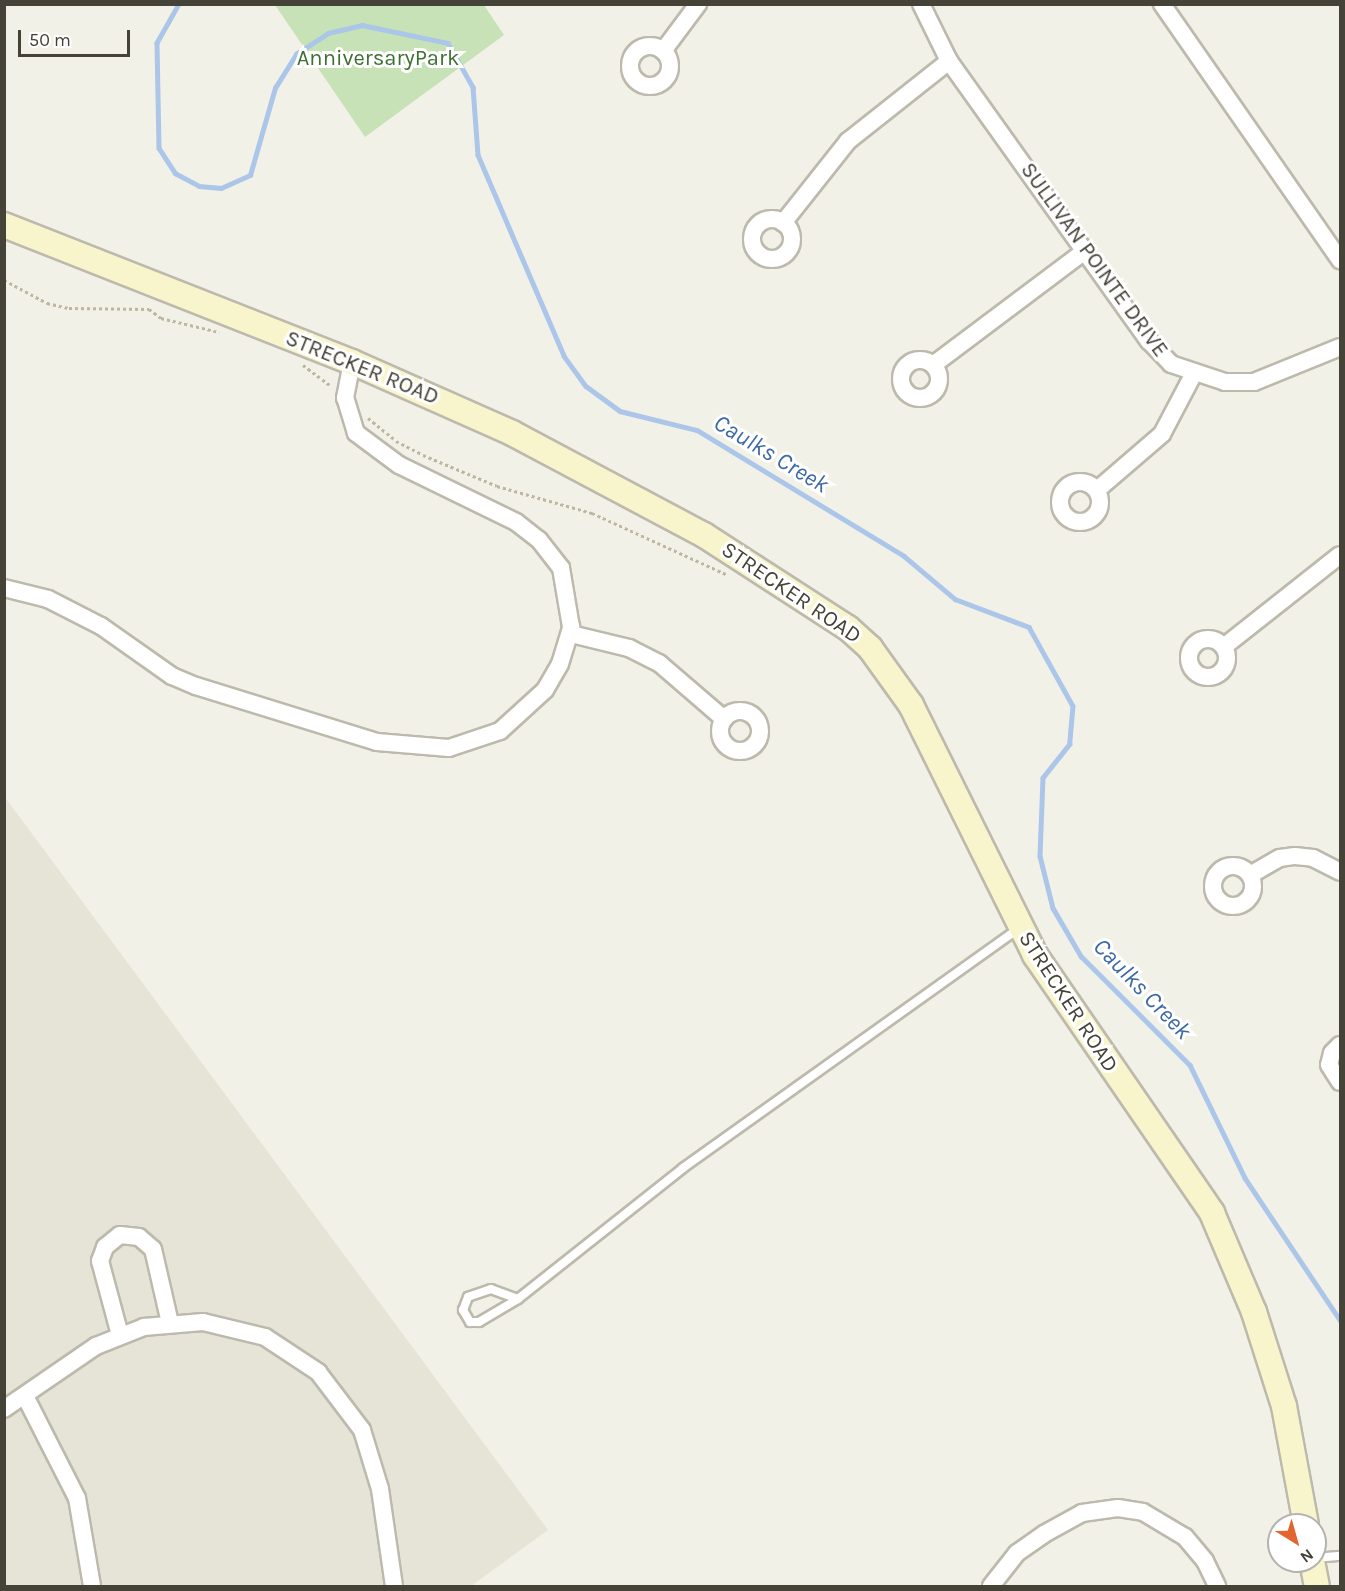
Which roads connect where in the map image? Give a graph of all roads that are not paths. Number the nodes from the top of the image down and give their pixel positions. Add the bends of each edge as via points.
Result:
1 (698, 4) edge
2 (921, 4) edge
3 (1162, 4) edge
4 (663, 51) dead end
5 (950, 62) junction
6 (783, 223) dead end
7 (4, 225) edge
8 (1085, 251) junction
9 (1341, 260) edge
10 (1341, 347) edge
11 (352, 362) junction
12 (933, 364) dead end
13 (1193, 375) junction
14 (1096, 490) dead end
15 (1341, 555) edge
16 (4, 588) edge
17 (571, 634) junction
18 (1226, 645) dead end
19 (724, 719) dead end
20 (1341, 872) edge
21 (1250, 875) dead end
22 (1019, 928) junction
23 (1341, 1045) edge
24 (1341, 1082) edge
25 (518, 1299) junction
26 (170, 1323) junction
27 (120, 1335) junction
28 (26, 1398) junction
29 (4, 1409) edge
30 (1304, 1513) edge
31 (92, 1587) edge
32 (394, 1587) edge
33 (991, 1587) edge
34 (1217, 1587) edge

1 - 4 street
2 - 5 street, SULLIVAN POINTE DRIVE
3 - 9 street
5 - 6 street via 848,141
5 - 8 street, SULLIVAN POINTE DRIVE
7 - 11 street, STRECKER ROAD
8 - 12 street
8 - 13 street, SULLIVAN POINTE DRIVE via 1149,341 1171,364
10 - 13 street, SULLIVAN POINTE DRIVE via 1254,381 1225,382
11 - 17 street via 345,398 356,433 376,451 516,522 539,540 561,568 569,597
11 - 22 street, STRECKER ROAD via 630,492 769,574 848,628 895,677 911,705
13 - 14 street via 1162,434
15 - 18 street
16 - 17 street via 48,599 101,627 172,676 196,686 377,742 413,748 449,748 500,731 544,690
17 - 19 street via 629,648 660,663
20 - 21 street via 1313,858 1295,856 1280,858
22 - 25 lane via 683,1168
22 - 30 street, STRECKER ROAD via 1099,1054 1179,1161 1233,1255 1284,1406
23 - 24 street via 1332,1053 1329,1065
25 - 25 lane via 479,1322 471,1322 463,1310 468,1297 491,1289
26 - 27 street
26 - 27 street via 153,1249 139,1237 120,1235 105,1247 100,1261
26 - 32 street via 213,1323 265,1337 300,1358 338,1393 371,1452
27 - 28 street via 81,1356
28 - 29 street
28 - 31 street via 77,1498
33 - 34 street via 1017,1552 1052,1529 1082,1514 1118,1508 1143,1512 1185,1537 1205,1561

